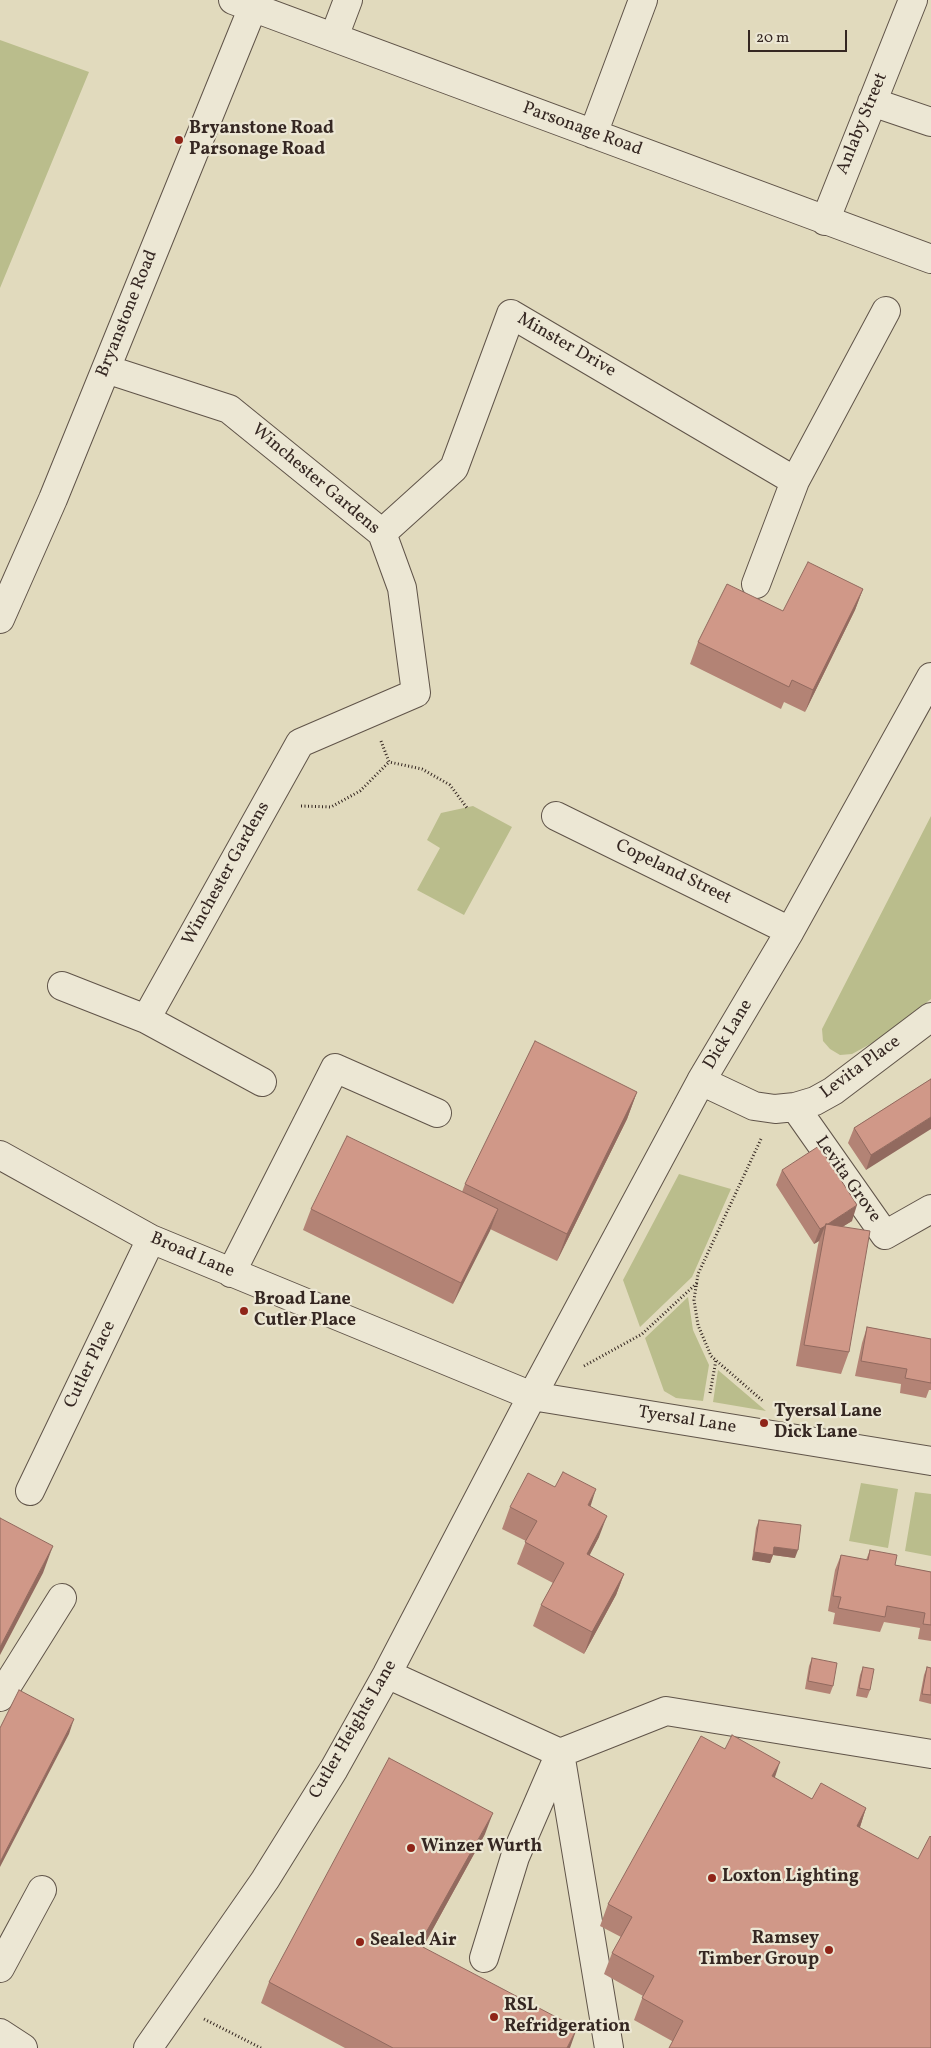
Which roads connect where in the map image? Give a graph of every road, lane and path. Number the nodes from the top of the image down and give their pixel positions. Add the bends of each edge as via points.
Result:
1 (348, 0) edge
2 (643, 0) edge
3 (913, 0) edge
4 (243, 4) edge
5 (334, 37) junction
6 (872, 102) junction
7 (931, 122) edge
8 (593, 134) junction
9 (825, 221) junction
10 (931, 259) edge
11 (886, 311) dead end
12 (106, 369) junction
13 (794, 481) junction
14 (382, 533) junction
15 (756, 584) dead end
16 (0, 619) edge
17 (931, 677) edge
18 (370, 712) junction
19 (389, 762) junction
20 (269, 799) junction
21 (467, 808) dead end
22 (556, 816) dead end
23 (790, 931) junction
24 (62, 986) dead end
25 (931, 1017) edge
26 (146, 1019) junction
27 (701, 1081) junction
28 (262, 1082) dead end
29 (785, 1108) junction
30 (437, 1113) dead end
31 (0, 1155) edge
32 (931, 1209) edge
33 (151, 1239) junction
34 (231, 1273) junction
35 (697, 1283) junction
36 (583, 1367) dead end
37 (532, 1396) junction
38 (773, 1435) junction
39 (931, 1462) edge
40 (30, 1490) dead end
41 (62, 1598) dead end
42 (387, 1674) junction
43 (0, 1698) edge
44 (560, 1753) junction
45 (931, 1754) edge
46 (42, 1890) dead end
47 (484, 1958) dead end
48 (0, 1968) edge
49 (178, 2003) junction
50 (0, 2033) edge
51 (23, 2048) edge
52 (148, 2048) edge
53 (261, 2048) edge
54 (609, 2048) edge

1 - 5 street
2 - 8 street
3 - 6 street, Anlaby Street
4 - 5 street, Parsonage Road
4 - 12 street, Bryanstone Road
5 - 8 street, Parsonage Road
6 - 7 street
6 - 9 street, Anlaby Street
8 - 9 street, Parsonage Road
9 - 10 street, Parsonage Road
11 - 13 street
12 - 14 street, Winchester Gardens via 230,409
12 - 16 street, Bryanstone Road
13 - 14 street, Minster Drive via 511,314 454,468
13 - 15 street
14 - 18 street, Winchester Gardens via 402,588 416,693
17 - 23 street, Dick Lane
18 - 19 path
18 - 20 street, Winchester Gardens via 300,743
19 - 20 path via 360,791 331,807 299,806
19 - 21 path via 422,769 450,785
20 - 26 street, Winchester Gardens
22 - 23 street, Copeland Street
23 - 27 street, Dick Lane
24 - 26 street
25 - 29 street, Levita Place via 833,1091 815,1101
26 - 28 street
27 - 29 street, Levita Place via 754,1106
27 - 37 street, Dick Lane
29 - 32 street, Levita Grove via 885,1235
29 - 35 path via 698,1274
30 - 34 street via 335,1068
31 - 33 street, Broad Lane
33 - 34 street, Broad Lane
33 - 40 street, Cutler Place
34 - 37 street, Broad Lane
35 - 36 path via 642,1334
35 - 38 path via 694,1300 698,1325 712,1356 775,1412
37 - 38 street, Tyersal Lane
37 - 42 street, Cutler Heights Lane
38 - 39 street, Tyersal Lane
41 - 43 street
42 - 44 street
42 - 49 street, Cutler Heights Lane via 334,1769 265,1880
44 - 45 street via 666,1711
44 - 47 street via 515,1857
44 - 54 street
46 - 48 street
49 - 52 street, Cutler Heights Lane
49 - 53 path
50 - 51 street

